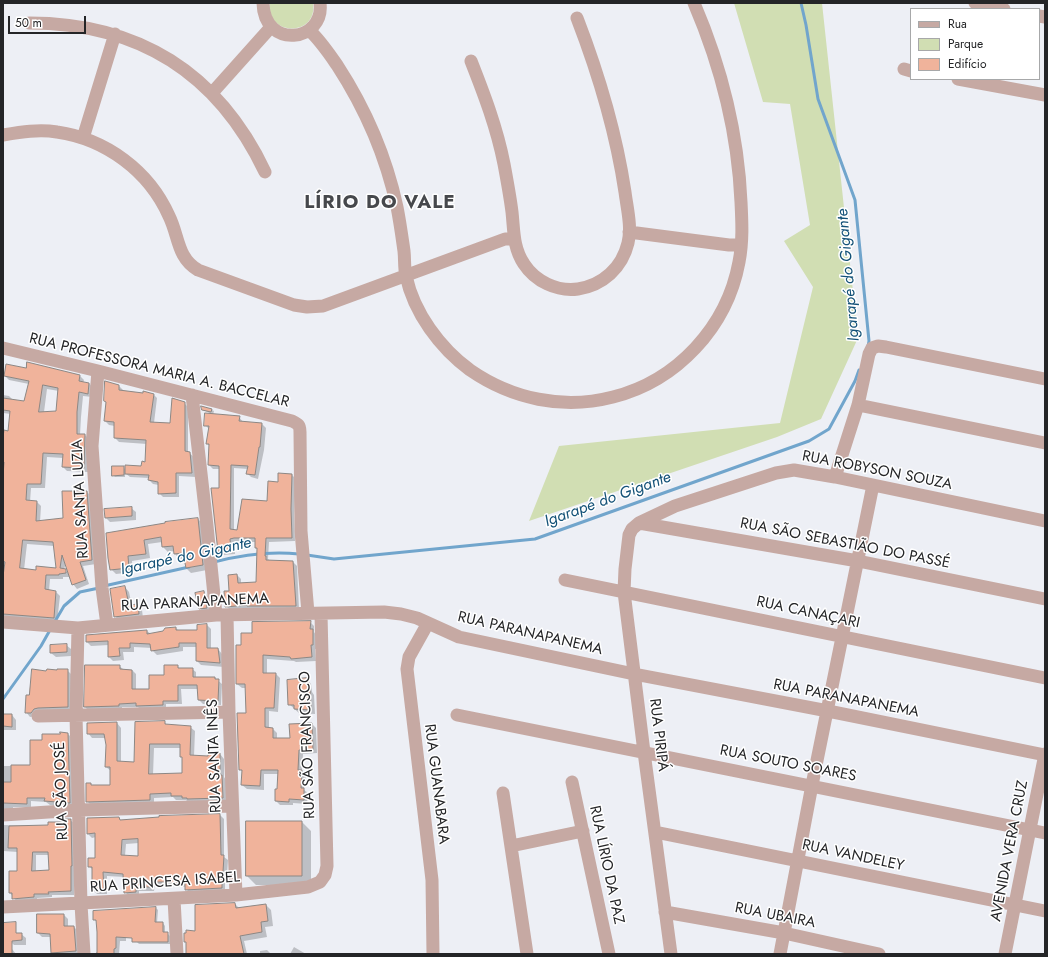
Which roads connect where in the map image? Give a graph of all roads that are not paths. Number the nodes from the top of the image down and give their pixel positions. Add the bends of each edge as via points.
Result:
1 (263, 3) edge
2 (694, 3) edge
3 (975, 3) edge
4 (322, 4) edge
5 (999, 8) edge
6 (577, 18) dead end
7 (29, 23) dead end
8 (271, 27) junction
9 (309, 30) junction
10 (115, 34) junction
11 (470, 61) dead end
12 (963, 80) edge
13 (212, 94) junction
14 (1045, 95) edge
15 (3, 135) edge
16 (83, 138) junction
17 (264, 172) dead end
18 (629, 232) junction
19 (514, 239) junction
20 (741, 245) junction
21 (406, 275) junction
22 (3, 348) edge
23 (98, 371) junction
24 (1045, 379) edge
25 (192, 395) junction
26 (858, 405) junction
27 (300, 432) joint
28 (1045, 443) edge
29 (835, 477) junction
30 (873, 485) junction
31 (1045, 520) edge
32 (639, 523) junction
33 (858, 561) junction
34 (565, 580) dead end
35 (624, 592) junction
36 (1045, 599) edge
37 (314, 614) junction
38 (221, 615) junction
39 (3, 622) edge
40 (428, 623) junction
41 (107, 624) junction
42 (78, 628) junction
43 (842, 637) junction
44 (634, 674) junction
45 (1045, 678) edge
46 (828, 711) junction
47 (229, 712) junction
48 (457, 715) dead end
49 (38, 716) dead end
50 (76, 716) junction
51 (644, 752) junction
52 (1045, 755) edge
53 (572, 782) dead end
54 (812, 785) junction
55 (503, 793) dead end
56 (232, 806) junction
57 (79, 810) junction
58 (3, 815) edge
59 (1031, 830) junction
60 (583, 831) junction
61 (655, 832) junction
62 (1045, 833) edge
63 (510, 846) junction
64 (797, 861) junction
65 (325, 875) joint
66 (236, 895) junction
67 (174, 899) junction
68 (81, 904) junction
69 (1015, 905) junction
70 (3, 907) edge
71 (1045, 910) edge
72 (665, 912) junction
73 (784, 933) junction
74 (84, 954) edge
75 (177, 954) edge
76 (434, 954) edge
77 (527, 954) edge
78 (609, 954) edge
79 (671, 954) edge
80 (780, 954) edge
81 (879, 954) edge
82 (1005, 954) edge

1 - 8 street via 265,16
2 - 20 street via 719,72 733,130 740,190
3 - 5 street
4 - 9 street via 317,19
6 - 18 street via 597,70 610,116 622,170
7 - 10 street via 68,24
8 - 9 street via 289,36
8 - 13 street
9 - 21 street via 317,37 344,76 377,140 397,206
10 - 13 street via 171,61 193,76
10 - 16 street
11 - 19 street via 498,137 508,187
12 - 14 street
13 - 17 street via 246,136
15 - 16 street via 43,131
16 - 21 street via 123,158 145,178 170,217 183,256 198,270 294,305 308,307 323,306
18 - 19 street via 626,251 617,268 598,283 576,289 558,288 535,276 523,263
18 - 20 street
19 - 21 street via 505,239
20 - 21 street via 735,278 723,310 694,351 654,381 623,395 590,402 558,402 526,397 495,385 467,368 443,345 430,328 416,304
22 - 23 street, RUA PROFESSORA MARIA A. BACCELAR
23 - 25 street, RUA PROFESSORA MARIA A. BACCELAR
23 - 41 street, RUA SANTA LUZIA via 92,446
24 - 26 street via 878,346 872,348 869,354
25 - 27 street, RUA PROFESSORA MARIA A. BACCELAR via 292,421 298,424
25 - 38 street, RUA SANTA INÊS via 209,548
26 - 28 street
26 - 29 street
27 - 37 street, RUA SÃO FRANCISCO via 303,561
29 - 30 street, RUA ROBYSON SOUZA
29 - 32 street, RUA ROBYSON SOUZA via 794,470 776,473 675,506
30 - 31 street, RUA ROBYSON SOUZA
30 - 33 street
32 - 33 street, RUA SÃO SEBASTIÃO DO PASSÉ
32 - 35 street, RUA PIRIPÁ via 629,535
33 - 36 street, RUA SÃO SEBASTIÃO DO PASSÉ
33 - 43 street
34 - 35 street, RUA CANAÇARI
35 - 43 street, RUA CANAÇARI
35 - 44 street, RUA PIRIPÁ
37 - 38 street, RUA PARANAPANEMA
37 - 40 street, RUA PARANAPANEMA via 384,612 401,614
37 - 65 street, RUA SÃO FRANCISCO via 328,866
38 - 41 street, RUA PARANAPANEMA
38 - 47 street, RUA SANTA INÊS
39 - 42 street, RUA PARANAPANEMA
40 - 44 street, RUA PARANAPANEMA via 458,637
40 - 76 street, RUA GUANABARA via 410,657 407,669 432,880
41 - 42 street, RUA PARANAPANEMA
42 - 50 street, RUA SÃO JOSÉ
43 - 45 street, RUA CANAÇARI
43 - 46 street
44 - 46 street, RUA PARANAPANEMA
44 - 51 street, RUA PIRIPÁ
46 - 52 street, RUA PARANAPANEMA
46 - 54 street
47 - 50 street
47 - 56 street, RUA SANTA INÊS
48 - 51 street, RUA SOUTO SOARES
49 - 50 street
50 - 57 street, RUA SÃO JOSÉ
51 - 54 street, RUA SOUTO SOARES
51 - 61 street, RUA PIRIPÁ
52 - 59 street, AVENIDA VERA CRUZ
53 - 60 street, RUA LÍRIO DA PAZ
54 - 59 street, RUA SOUTO SOARES
54 - 64 street
55 - 63 street
56 - 57 street
56 - 66 street, RUA SANTA INÊS
57 - 58 street
57 - 68 street, RUA SÃO JOSÉ
59 - 62 street, RUA SOUTO SOARES
59 - 69 street, AVENIDA VERA CRUZ
60 - 63 street
60 - 78 street, RUA LÍRIO DA PAZ
61 - 64 street, RUA VANDELEY
61 - 72 street, RUA PIRIPÁ
63 - 77 street
64 - 69 street, RUA VANDELEY
64 - 73 street
65 - 66 street, RUA PRINCESA ISABEL via 320,882 308,887
66 - 67 street, RUA PRINCESA ISABEL
67 - 68 street, RUA PRINCESA ISABEL
67 - 75 street
68 - 70 street, RUA PRINCESA ISABEL
68 - 74 street, RUA SÃO JOSÉ
69 - 71 street, RUA VANDELEY
69 - 82 street, AVENIDA VERA CRUZ
72 - 73 street, RUA UBAIRA
72 - 79 street, RUA PIRIPÁ
73 - 80 street
73 - 81 street, RUA UBAIRA

